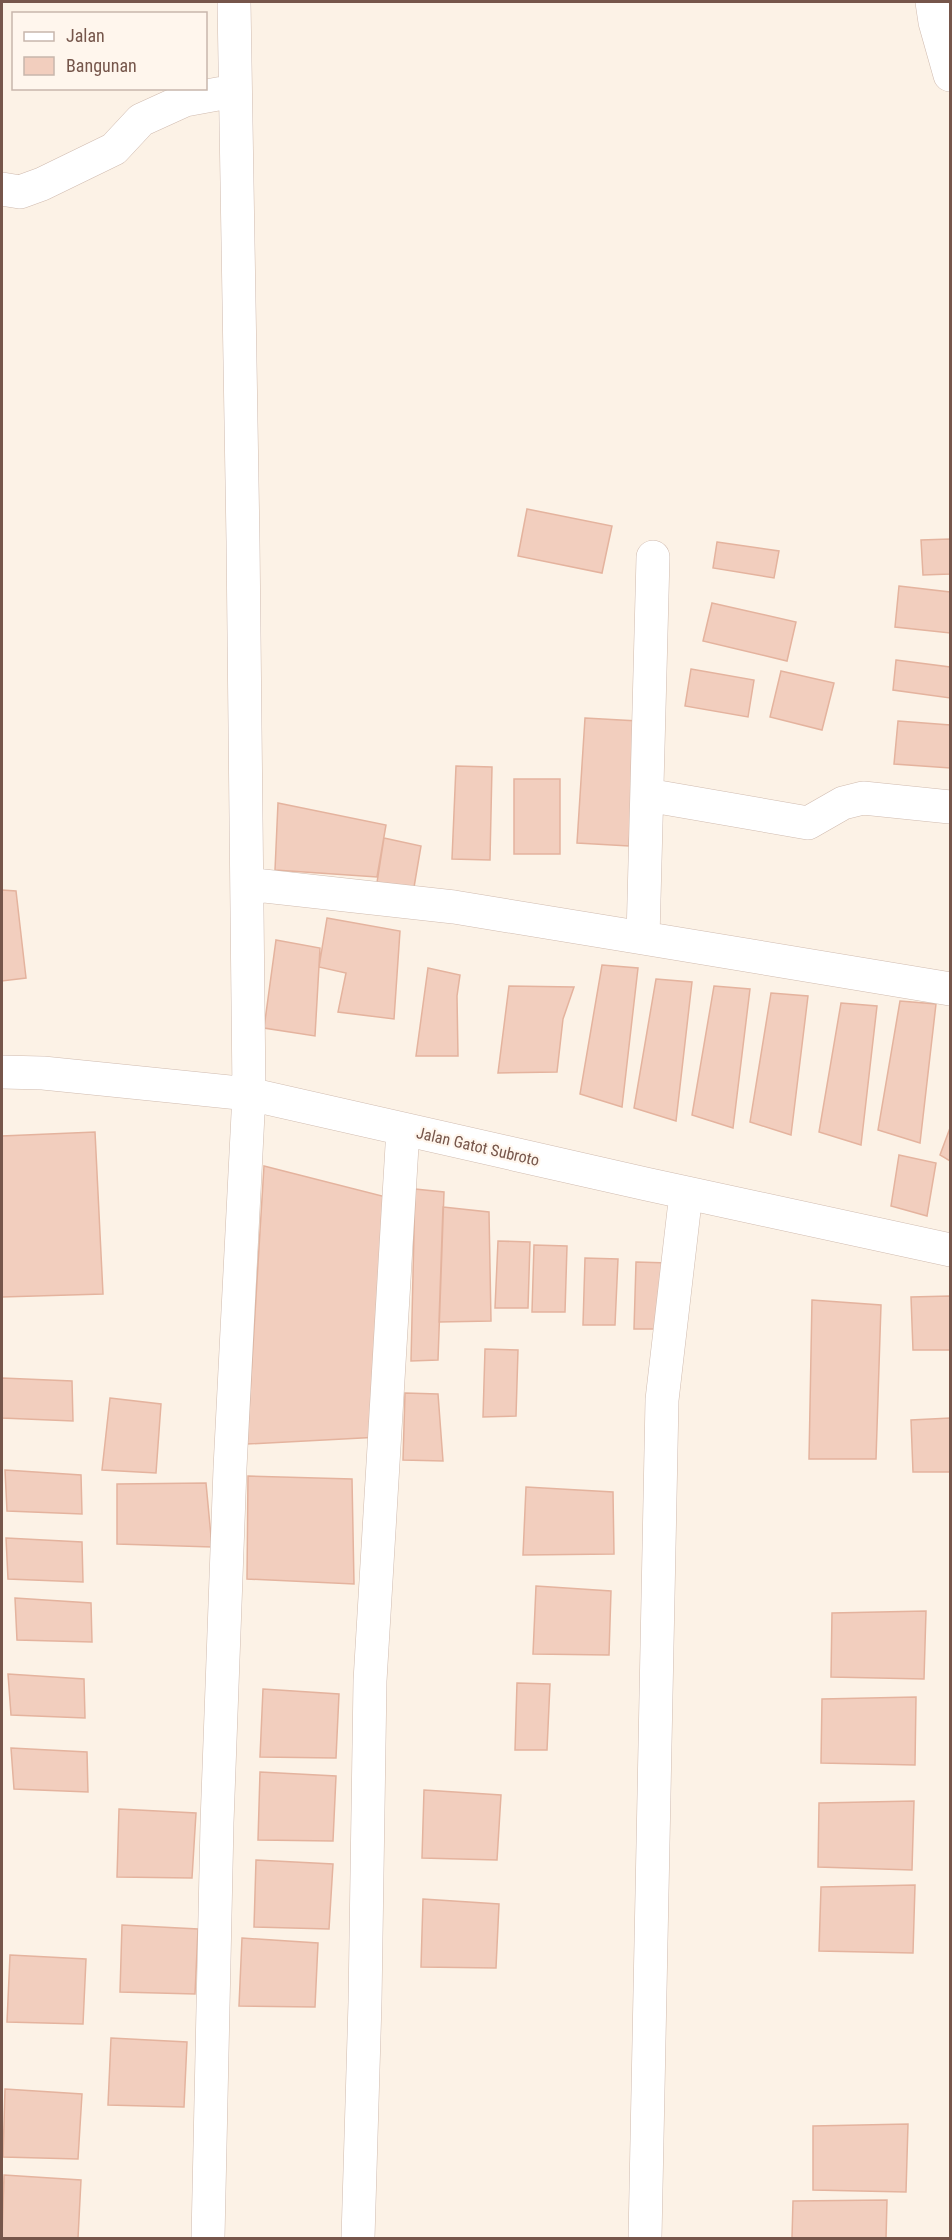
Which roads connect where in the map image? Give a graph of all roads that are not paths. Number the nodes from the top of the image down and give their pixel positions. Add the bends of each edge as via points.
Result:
1 (234, 2) edge
2 (932, 2) edge
3 (951, 75) edge
4 (234, 91) junction
5 (2, 189) edge
6 (653, 557) dead end
7 (646, 795) junction
8 (951, 807) edge
9 (247, 884) junction
10 (643, 938) junction
11 (951, 989) edge
12 (2, 1072) edge
13 (249, 1094) junction
14 (403, 1129) junction
15 (686, 1193) junction
16 (951, 1250) edge
17 (208, 2238) edge
18 (358, 2238) edge
19 (645, 2238) edge

1 - 4 street
2 - 3 street
4 - 5 street via 185,100 141,120 114,149 42,184 20,192
4 - 9 street
6 - 7 street
7 - 8 street via 808,823 843,803 863,798
7 - 10 street
9 - 10 street via 454,907
9 - 13 street
10 - 11 street
12 - 13 street, Jalan Gatot Subroto via 43,1072
13 - 14 street, Jalan Gatot Subroto
13 - 17 street via 217,1823
14 - 15 street, Jalan Gatot Subroto
14 - 18 street via 370,1681
15 - 16 street, Jalan Gatot Subroto
15 - 19 street via 662,1400

